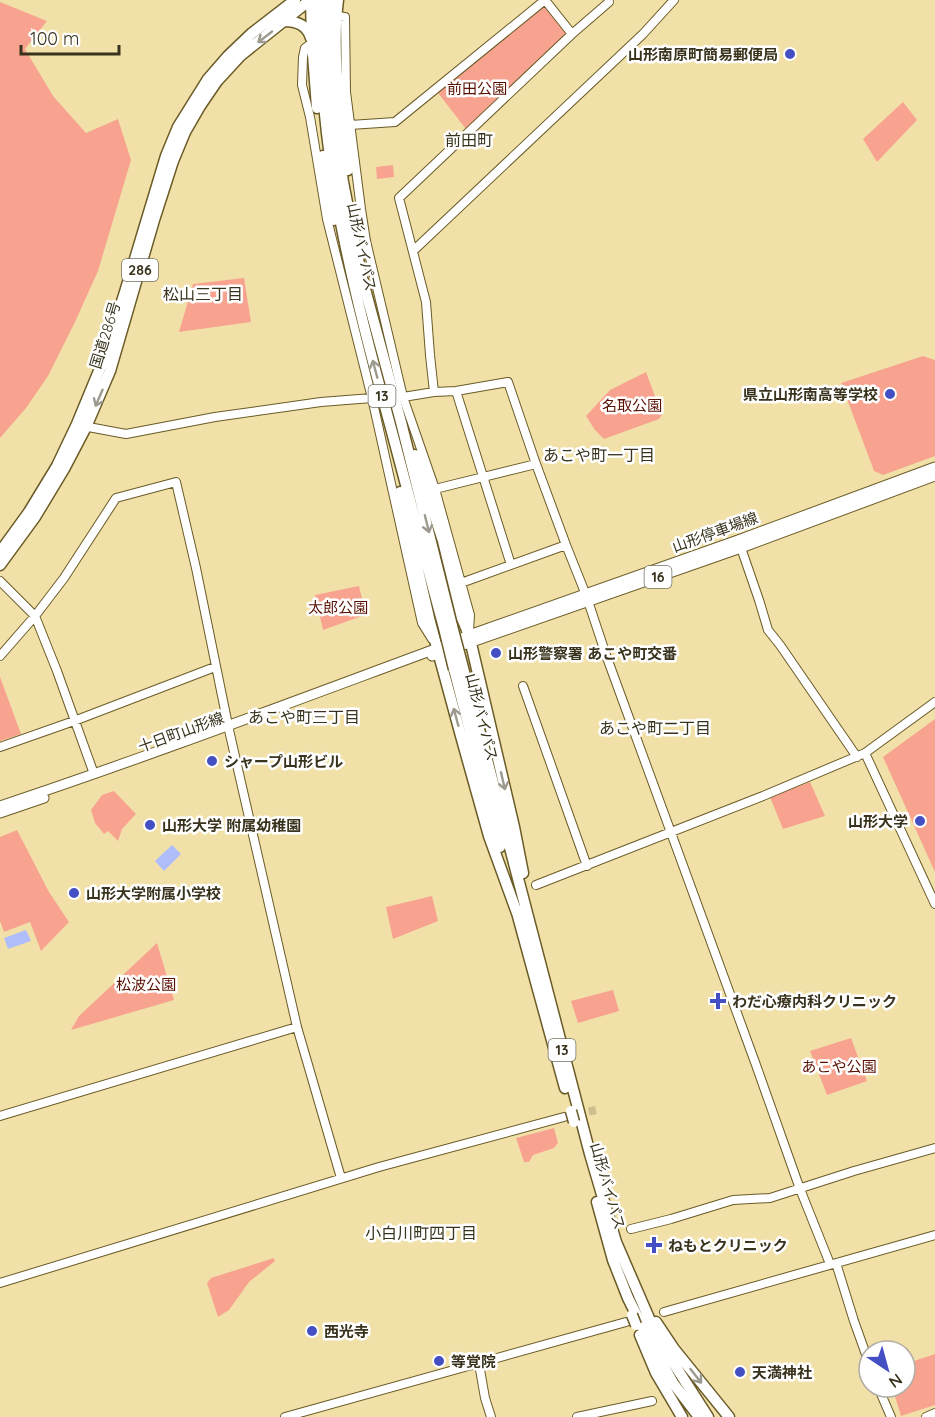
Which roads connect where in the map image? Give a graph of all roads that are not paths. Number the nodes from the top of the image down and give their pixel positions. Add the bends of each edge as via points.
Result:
1 (295, 0) edge
2 (311, 0) edge
3 (321, 0) edge
4 (329, 0) edge
5 (338, 0) edge
6 (545, 0) edge
7 (674, 0) edge
8 (609, 2) dead end
9 (337, 16) junction
10 (284, 21) junction
11 (572, 33) junction
12 (312, 40) junction
13 (350, 125) junction
14 (413, 251) junction
15 (357, 277) junction
16 (456, 391) junction
17 (434, 392) junction
18 (403, 397) junction
19 (372, 398) junction
20 (389, 422) junction
21 (401, 422) junction
22 (82, 426) junction
23 (536, 464) junction
24 (935, 467) edge
25 (935, 476) edge
26 (483, 478) junction
27 (435, 489) junction
28 (739, 544) junction
29 (566, 545) junction
30 (0, 552) edge
31 (0, 565) edge
32 (511, 565) junction
33 (0, 581) edge
34 (460, 584) junction
35 (587, 598) junction
36 (35, 616) junction
37 (448, 627) junction
38 (470, 639) junction
39 (439, 651) junction
40 (0, 656) edge
41 (458, 666) junction
42 (215, 667) junction
43 (523, 686) dead end
44 (935, 702) edge
45 (74, 721) junction
46 (229, 728) junction
47 (0, 747) edge
48 (861, 755) junction
49 (94, 774) junction
50 (0, 806) edge
51 (0, 813) edge
52 (671, 832) junction
53 (587, 866) junction
54 (536, 885) dead end
55 (935, 904) edge
56 (517, 913) junction
57 (542, 973) junction
58 (297, 1027) junction
59 (0, 1116) edge
60 (570, 1117) junction
61 (935, 1148) edge
62 (341, 1178) junction
63 (800, 1189) junction
64 (631, 1229) dead end
65 (935, 1235) edge
66 (613, 1260) junction
67 (833, 1263) junction
68 (0, 1283) edge
69 (638, 1294) junction
70 (664, 1312) dead end
71 (631, 1321) junction
72 (860, 1339) edge
73 (479, 1364) junction
74 (884, 1399) edge
75 (652, 1401) dead end
76 (935, 1413) edge
77 (285, 1417) edge
78 (490, 1417) edge
79 (577, 1417) edge
80 (681, 1417) edge
81 (699, 1417) edge
82 (708, 1417) edge
83 (729, 1417) edge
84 (891, 1417) edge
85 (926, 1417) edge

1 - 22 highway, 国道286号 / 286 via 228,56 208,79 178,127 165,156
2 - 10 highway, 国道286号 / 286
2 - 12 highway
3 - 15 highway, 山形バイパス / 13 via 321,74 330,161
4 - 15 highway, 山形バイパス / 13 via 332,102
5 - 9 highway
6 - 11 street
6 - 13 street via 395,122
7 - 14 street via 643,34
8 - 11 street
9 - 13 street via 345,17
9 - 15 highway via 338,77
10 - 12 highway via 305,27
10 -> 22 highway, 国道286号 / 286 via 240,56 217,81 185,132 154,220 110,371
11 - 14 street via 399,198
12 - 15 highway via 326,188 338,236
12 - 19 street via 303,57 302,85 327,219
13 - 18 street via 366,241
14 - 17 street via 426,302
20 -> 15 highway, 山形バイパス / 13 via 373,364
15 - 21 highway, 山形バイパス / 13
16 - 17 street
16 - 23 street via 508,382
16 - 26 street
17 - 18 street
18 - 27 street
19 - 22 street via 215,417 126,434
19 - 39 street via 422,623
20 - 37 highway, 山形バイパス / 13
20 - 39 highway via 394,464
21 -> 37 highway, 山形バイパス / 13
21 - 38 highway via 440,530
22 - 30 highway, 国道286号 / 286
22 - 31 highway, 国道286号 / 286 via 64,470
23 - 26 street
23 - 29 street
24 - 28 main road, 山形停車場線 / 16
25 - 28 main road, 山形停車場線 / 16
26 - 27 street
26 - 32 street
27 - 34 street
28 - 35 main road, 山形停車場線 / 16
28 - 48 street via 768,630
29 - 32 street
29 - 35 street
32 - 34 street
33 - 36 street
34 - 38 street via 470,615
35 - 38 main road, 山形停車場線 / 16
35 - 52 street
36 - 40 street
36 - 42 street via 116,498 176,482
36 - 45 street
37 - 41 highway, 山形バイパス / 13, bridge
38 - 39 main road, 山形停車場線 / 16
38 -> 57 highway via 514,827
39 - 46 main road, 十日町山形線 via 344,690
56 -> 39 highway via 489,836
41 - 56 highway, 山形バイパス / 13
41 - 57 highway, 山形バイパス / 13
42 - 45 street
42 - 46 street
43 - 53 street
44 - 48 street
45 - 47 street
45 - 49 street
46 - 49 main road, 十日町山形線
46 - 51 main road, 十日町山形線
46 - 58 street
48 - 52 street
48 - 55 street
49 - 50 main road, 十日町山形線
52 - 53 street
52 - 63 street
53 - 54 street
56 - 60 highway, 山形バイパス / 13
57 - 69 highway, 山形バイパス / 13 via 616,1242
58 - 59 street
58 - 62 street
60 - 62 street
60 - 66 highway, 山形バイパス / 13
61 - 63 street
62 - 68 street
63 - 64 street via 770,1198 733,1200
63 - 67 street
65 - 67 street
66 - 71 highway
66 - 81 highway, 山形バイパス / 13 via 648,1338
67 - 70 street
67 - 72 street
69 - 82 highway, 山形バイパス / 13 via 658,1339
69 -> 83 highway via 674,1349
71 - 73 street
71 - 80 highway
73 - 77 street
73 - 78 street
74 - 84 street
75 - 79 street
76 - 85 street

